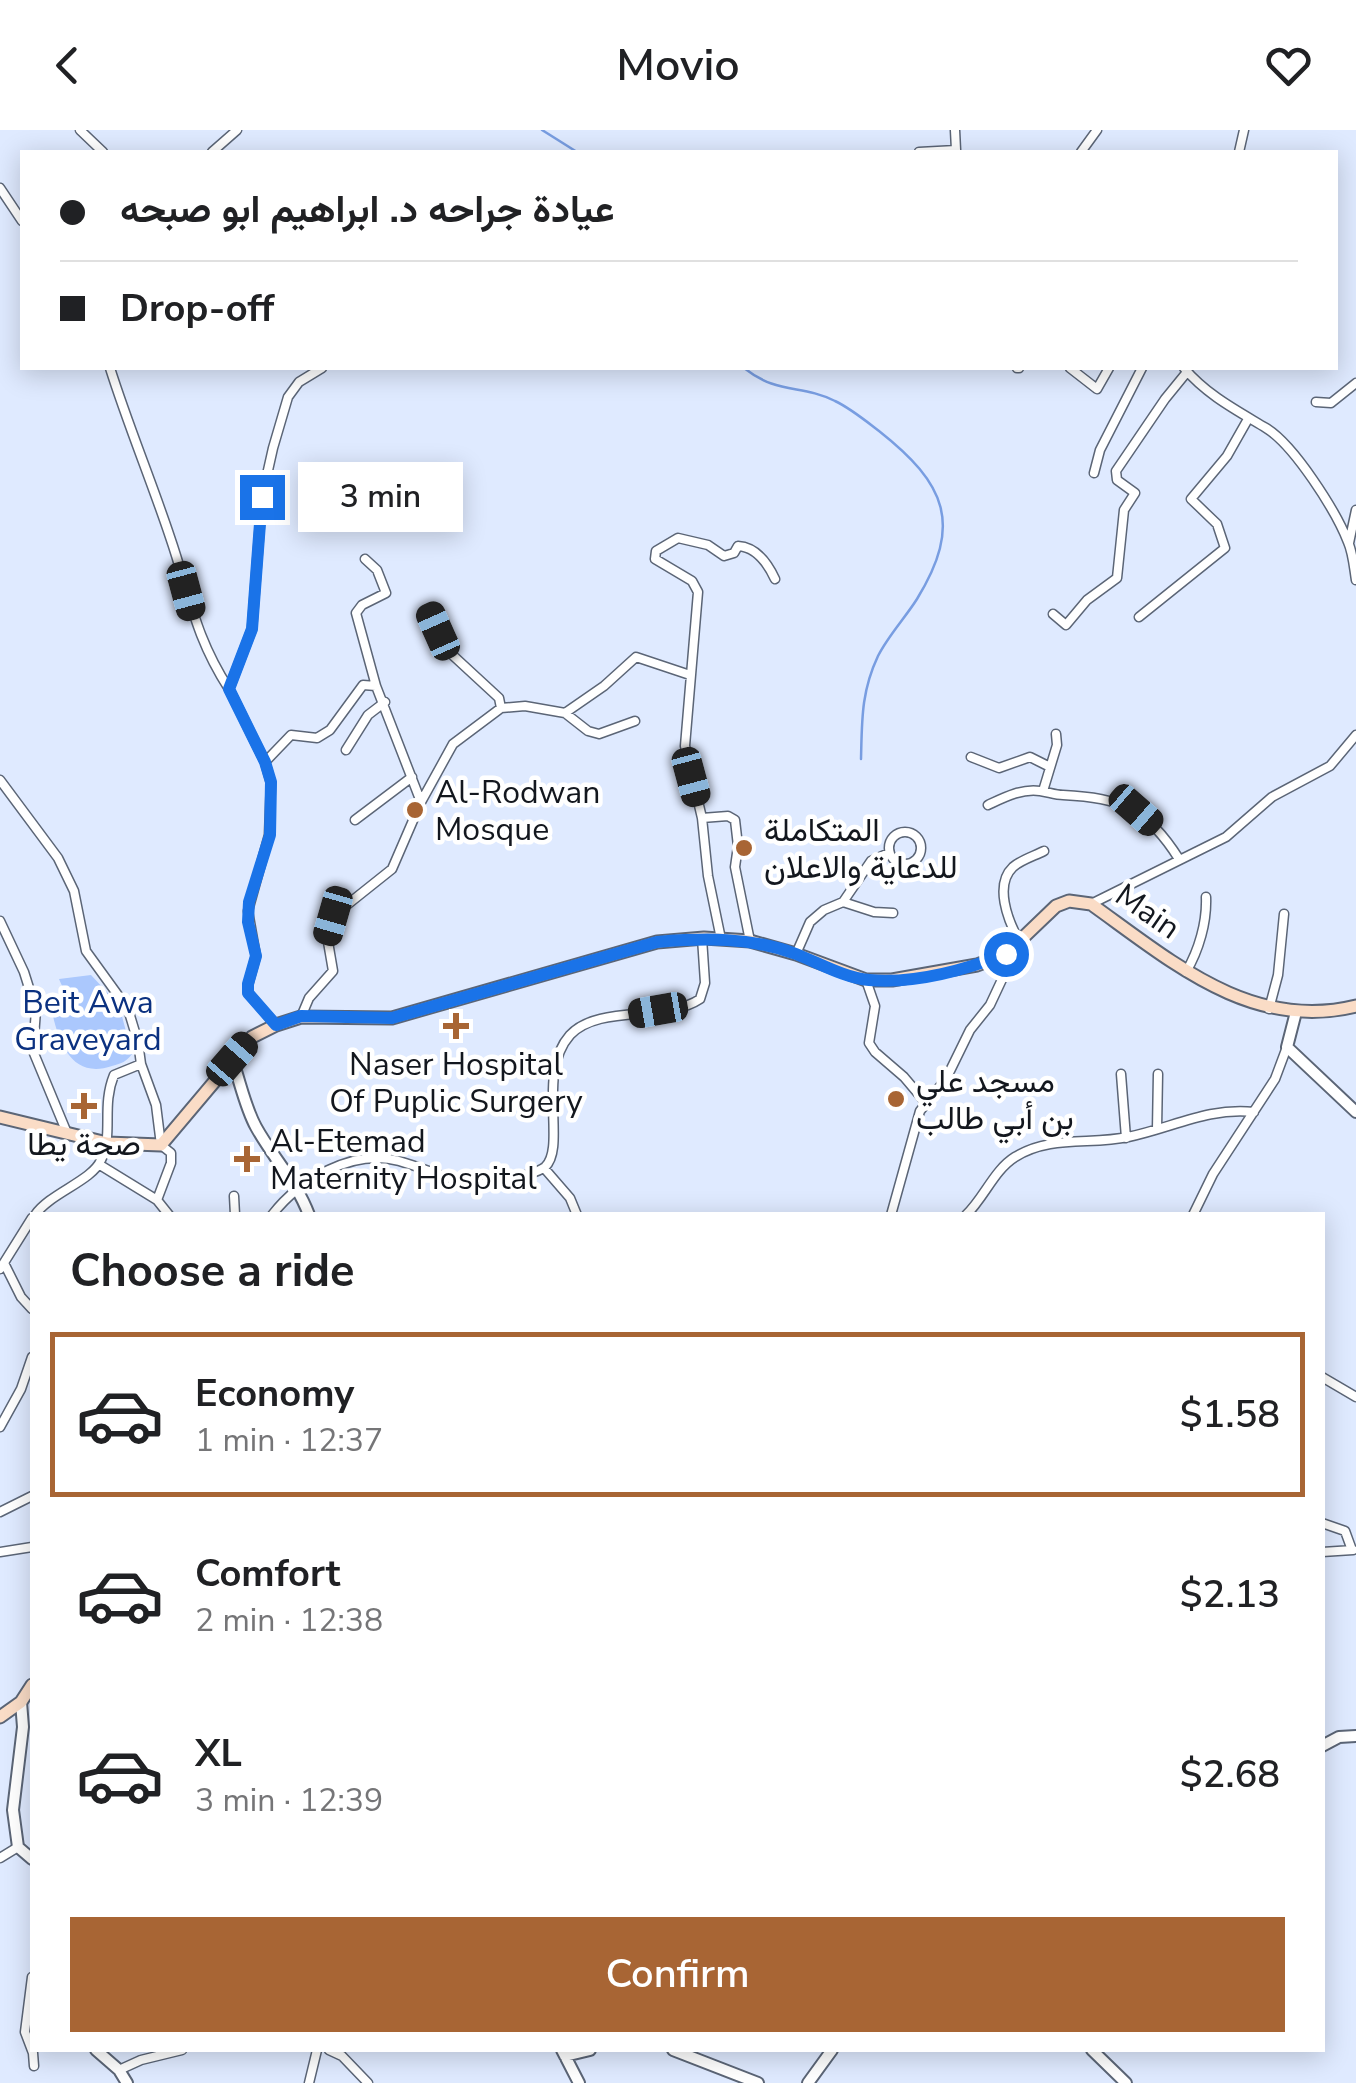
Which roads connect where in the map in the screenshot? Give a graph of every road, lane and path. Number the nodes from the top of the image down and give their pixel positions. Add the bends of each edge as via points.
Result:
1 (80, 130) edge
2 (236, 130) edge
3 (1097, 130) edge
4 (100, 150) edge
5 (215, 150) edge
6 (1082, 150) edge
7 (0, 188) edge
8 (20, 219) edge
9 (111, 370) edge
10 (319, 370) edge
11 (1072, 370) edge
12 (1108, 370) edge
13 (1141, 370) edge
14 (1186, 370) edge
15 (1356, 383) edge
16 (1316, 402) dead end
17 (1248, 419) junction
18 (1094, 474) dead end
19 (1356, 510) edge
20 (1349, 543) junction
21 (364, 559) dead end
22 (775, 579) dead end
23 (1356, 580) edge
24 (430, 612) dead end
25 (1053, 614) dead end
26 (1139, 617) dead end
27 (690, 675) junction
28 (376, 686) junction
29 (229, 689) junction
30 (385, 702) junction
31 (501, 708) junction
32 (565, 713) junction
33 (635, 722) dead end
34 (1056, 734) dead end
35 (1356, 735) edge
36 (346, 750) dead end
37 (972, 757) dead end
38 (265, 762) junction
39 (1048, 766) junction
40 (412, 777) junction
41 (0, 780) edge
42 (1043, 791) junction
43 (422, 802) junction
44 (988, 805) dead end
45 (702, 818) junction
46 (355, 820) dead end
47 (1044, 852) dead end
48 (889, 853) junction
49 (1178, 859) junction
50 (1206, 897) dead end
51 (842, 902) junction
52 (1091, 904) junction
53 (893, 912) dead end
54 (1284, 914) dead end
55 (0, 920) edge
56 (702, 938) junction
57 (1018, 939) junction
58 (721, 940) junction
59 (750, 942) junction
60 (796, 954) junction
61 (1006, 954) junction
62 (1186, 972) junction
63 (866, 980) junction
64 (1356, 1006) edge
65 (1269, 1009) junction
66 (1296, 1012) junction
67 (301, 1016) junction
68 (276, 1025) junction
69 (1288, 1048) junction
70 (232, 1059) junction
71 (141, 1064) junction
72 (1121, 1074) dead end
73 (1158, 1074) dead end
74 (926, 1103) junction
75 (1254, 1112) junction
76 (1356, 1112) edge
77 (0, 1117) edge
78 (1157, 1129) junction
79 (66, 1132) junction
80 (1126, 1138) junction
81 (107, 1143) junction
82 (160, 1145) junction
83 (100, 1165) junction
84 (544, 1168) junction
85 (299, 1189) junction
86 (234, 1196) dead end
87 (156, 1200) junction
88 (37, 1212) edge
89 (166, 1212) edge
90 (234, 1212) edge
91 (274, 1212) edge
92 (308, 1212) edge
93 (576, 1212) edge
94 (891, 1212) edge
95 (968, 1212) edge
96 (1194, 1212) edge
97 (30, 1223) edge
98 (3, 1260) edge
99 (30, 1307) edge
100 (30, 1363) edge
101 (1325, 1379) edge
102 (1356, 1397) edge
103 (0, 1427) edge
104 (30, 1497) edge
105 (0, 1512) edge
106 (1325, 1524) edge
107 (30, 1547) edge
108 (1354, 1549) edge
109 (0, 1552) edge
110 (1325, 1552) edge
111 (30, 1688) edge
112 (21, 1702) junction
113 (0, 1718) edge
114 (1356, 1736) edge
115 (1325, 1744) edge
116 (18, 1847) junction
117 (30, 1857) edge
118 (0, 1858) edge
119 (30, 1991) edge
120 (30, 2046) edge
121 (33, 2052) edge
122 (98, 2052) edge
123 (174, 2052) edge
124 (314, 2052) edge
125 (334, 2052) edge
126 (678, 2052) edge
127 (831, 2052) edge
128 (1094, 2052) edge
129 (563, 2053) edge
130 (34, 2066) dead end
131 (119, 2070) junction
132 (128, 2083) edge
133 (309, 2083) edge
134 (368, 2083) edge
135 (579, 2083) edge
136 (758, 2083) edge
137 (808, 2083) edge
138 (1126, 2083) edge

1 - 4 street
2 - 5 street
3 - 6 street
7 - 8 street
9 - 29 street via 195,625
10 - 29 street via 288,397 273,448 262,497 252,629
11 - 12 street via 1097,390
13 - 18 street
14 - 17 street
14 - 25 street via 1116,471 1117,480 1135,493 1124,510 1117,578 1066,625
15 - 16 street via 1331,403
17 - 20 street via 1287,446
17 - 26 street via 1191,499 1218,524 1225,548
19 - 20 street
20 - 23 street
21 - 28 street via 386,593 356,613
22 - 27 street via 747,547 724,556 678,538 656,551 655,558 698,592
24 - 31 street via 447,650 499,698
27 - 32 street via 636,657
27 - 45 street via 686,746
28 - 30 street
28 - 38 street via 363,685 330,730 317,738 292,735
29 - 38 street
30 - 36 street
30 - 40 street
31 - 32 street
31 - 43 street via 452,744
32 - 33 street via 599,734
34 - 39 street
35 - 49 street via 1330,766 1272,796 1226,837
37 - 39 street via 1000,768 1030,757
38 - 68 street via 272,810 249,902 256,956 248,993
39 - 42 street
40 - 43 street
40 - 46 street
41 - 71 street via 58,858 74,891 86,951 128,1009
42 - 44 street
42 - 49 street via 1093,796 1136,810
43 - 67 street via 392,869 333,916 327,936 332,972
45 - 58 street
45 - 59 street via 735,820 735,867
47 - 57 street via 1015,864 1007,875 1005,915
48 - 48 street via 890,840 900,832 912,832 921,842 911,863 898,863
48 - 51 street via 870,861
49 - 52 street
50 - 62 street
51 - 53 street
51 - 60 street via 810,922
52 - 57 main road, Main via 1056,906
52 - 62 main road, Main
54 - 65 street
55 - 79 street via 36,1010 33,1052
56 - 58 main road
56 - 67 main road via 657,942 392,1018
56 - 84 street via 700,998 586,1022 562,1045 551,1087 551,1158
57 - 61 main road, Main
58 - 59 main road
59 - 60 main road
60 - 63 main road
61 - 63 main road via 927,976
61 - 74 street via 995,995
62 - 65 main road, Main
63 - 74 street via 875,1006 868,1043
64 - 66 main road, Main
65 - 66 main road, Main
66 - 69 street
67 - 68 main road
68 - 70 main road via 252,1037
69 - 75 street
69 - 76 street
70 - 82 main road
70 - 85 street via 254,1124
71 - 81 street via 114,1075 106,1094
71 - 82 street via 156,1105
72 - 80 street
73 - 78 street
74 - 94 street
75 - 78 street via 1227,1109
75 - 96 street
77 - 79 main road
78 - 80 street
79 - 81 main road
80 - 95 street via 1067,1140 1013,1157
81 - 82 main road
81 - 83 street
82 - 87 street via 171,1153 171,1163
83 - 87 street
83 - 88 street
84 - 85 street via 487,1186 375,1158 326,1171
84 - 93 street
85 - 91 street
85 - 92 street
86 - 90 street
87 - 89 street
97 - 98 street
98 - 99 street
100 - 103 street
101 - 102 street
104 - 105 street
106 - 108 street via 1345,1531
107 - 109 street
108 - 110 street
111 - 112 main road
112 - 113 main road
112 - 116 street via 13,1810
114 - 115 street
116 - 117 street
116 - 118 street
119 - 120 street via 24,2032
121 - 130 street
122 - 131 street
123 - 131 street
124 - 133 street
125 - 134 street
126 - 136 street
127 - 137 street
128 - 138 street
129 - 135 street
131 - 132 street

